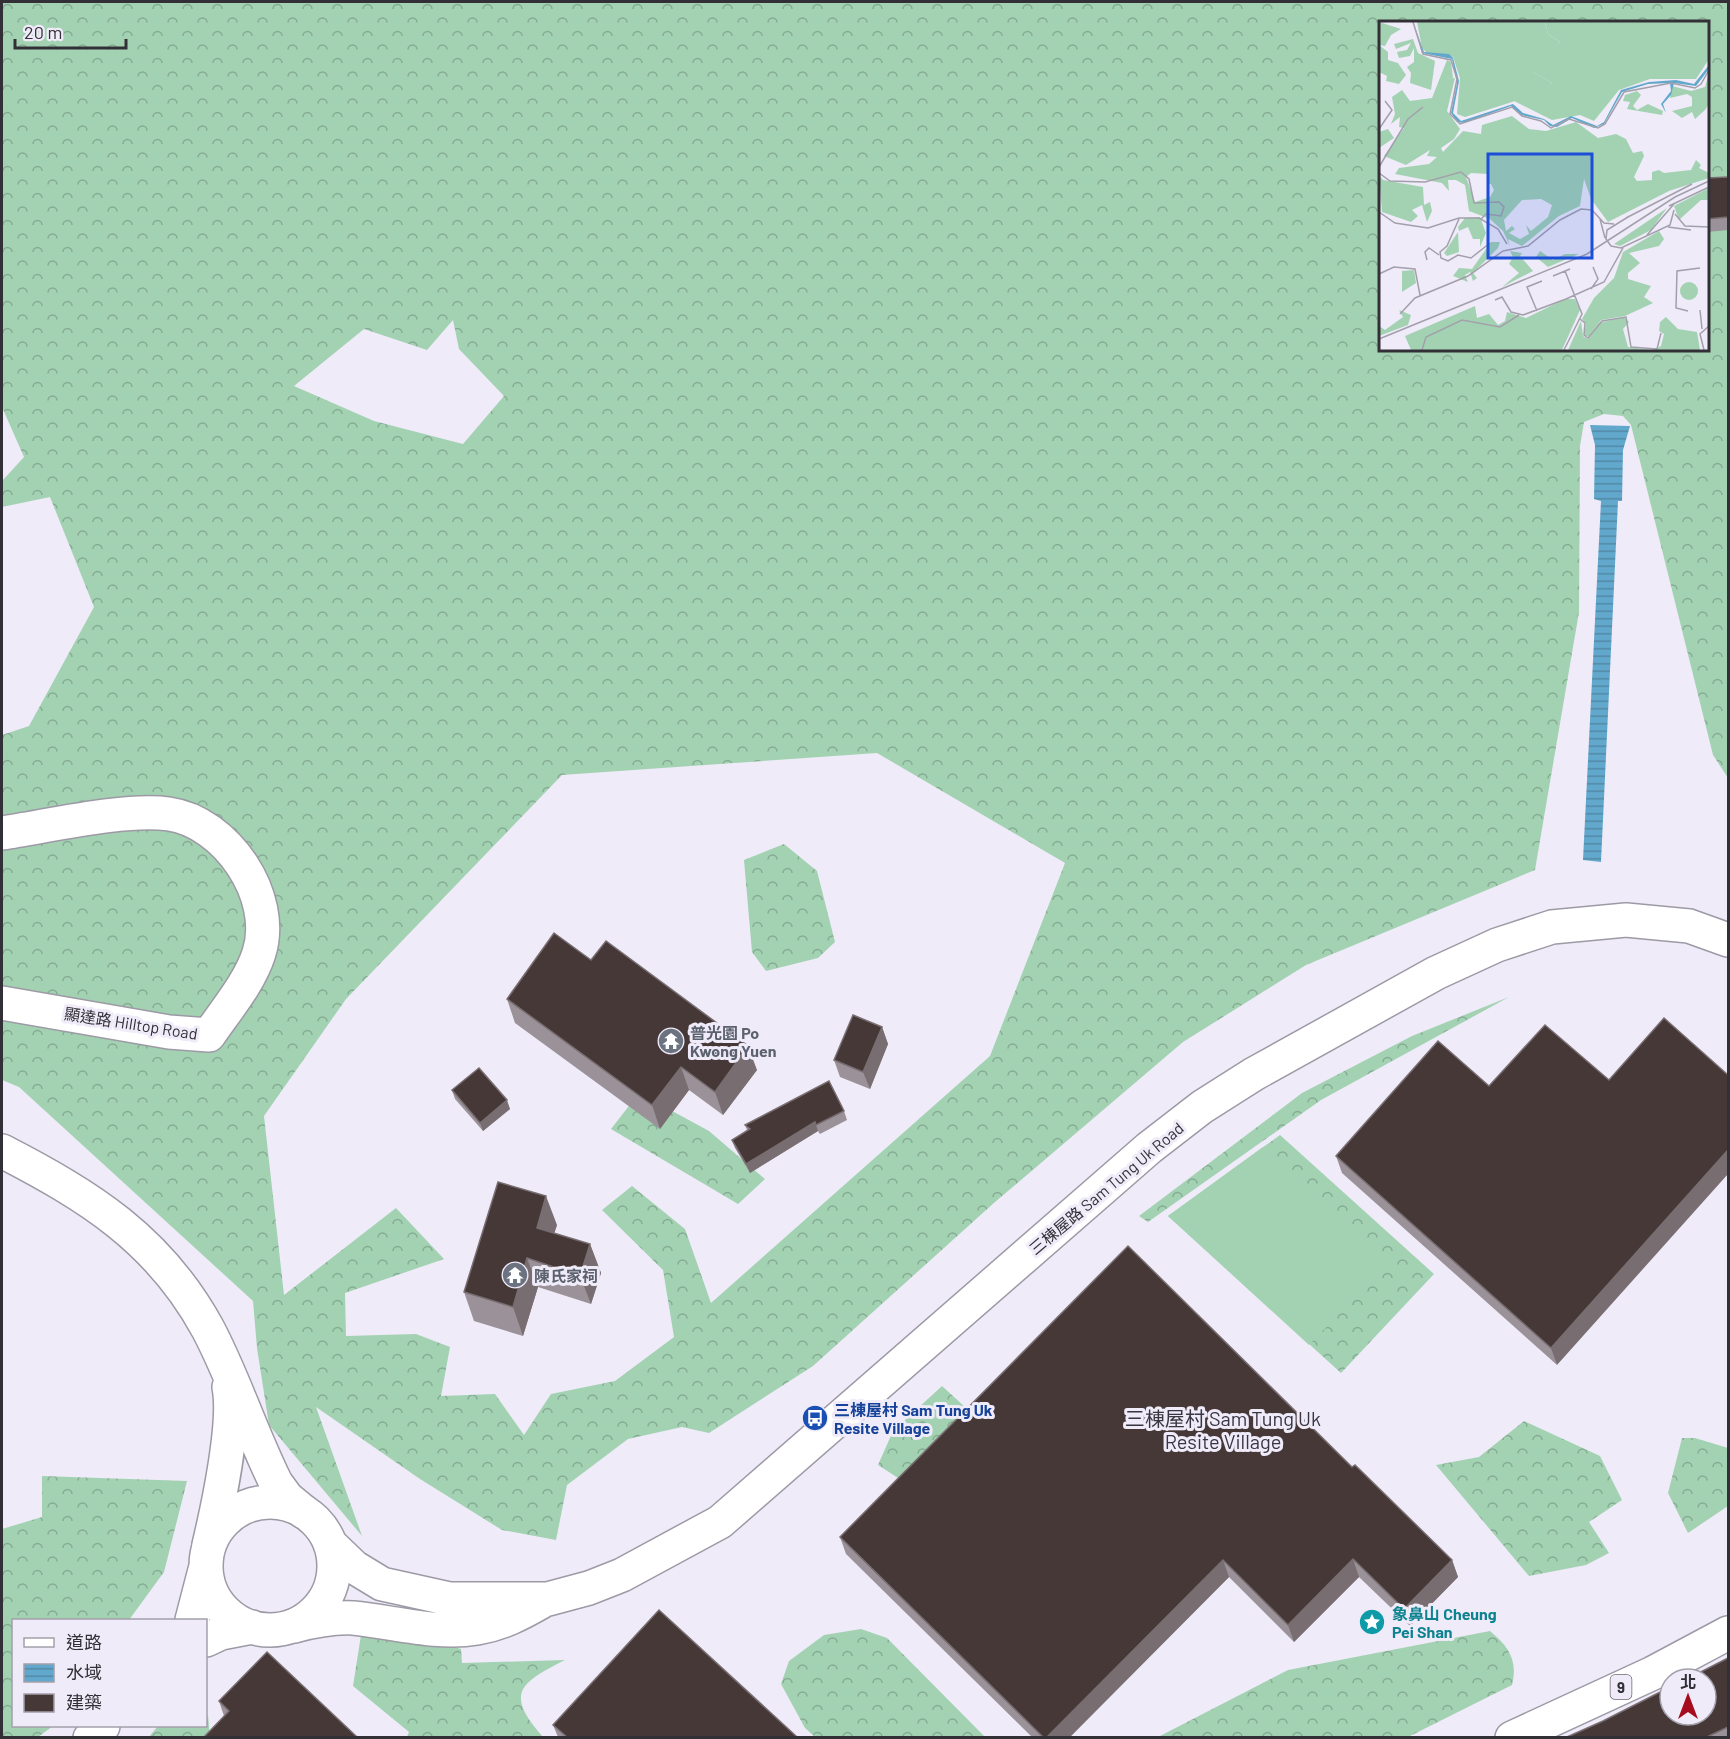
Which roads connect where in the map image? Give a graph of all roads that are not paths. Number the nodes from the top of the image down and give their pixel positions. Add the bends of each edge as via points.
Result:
1 (2, 833) edge
2 (1728, 940) edge
3 (2, 1003) edge
4 (2, 1151) edge
5 (225, 1364) junction
6 (304, 1512) junction
7 (330, 1544) junction
8 (207, 1558) junction
9 (548, 1599) junction
10 (192, 1619) edge
11 (252, 1627) junction
12 (292, 1627) junction
13 (1728, 1633) edge
14 (207, 1640) edge
15 (102, 1727) edge
16 (90, 1737) edge
17 (1512, 1737) edge

1 - 3 main road, 顯達路 Hilltop Road via 141,813 171,814 204,825 232,852 256,893 261,918 259,952 238,993 209,1035 169,1032
2 - 9 main road, 三棟屋路 Sam Tung Uk Road via 1689,926 1626,920 1552,927 1497,945 1436,973 1264,1068 1202,1107 1149,1148 720,1522 622,1575
4 - 5 main road via 69,1186 111,1215 152,1252 184,1292
5 - 6 main road via 276,1483 286,1498
5 - 8 main road via 229,1418
6 - 7 main road via 315,1520
6 - 8 main road via 279,1503 248,1506 224,1521
7 - 9 main road, 三棟屋路 Sam Tung Uk Road via 360,1572 402,1590 450,1599
7 - 12 main road via 334,1558 331,1587 316,1611
8 - 10 main road
8 - 11 main road via 215,1600 234,1619
9 - 12 main road, 三棟屋路 Sam Tung Uk Road via 508,1620 477,1628 446,1630 351,1618
11 - 12 main road
11 - 14 main road
13 - 17 main road, 9 via 1653,1673
15 - 16 main road

